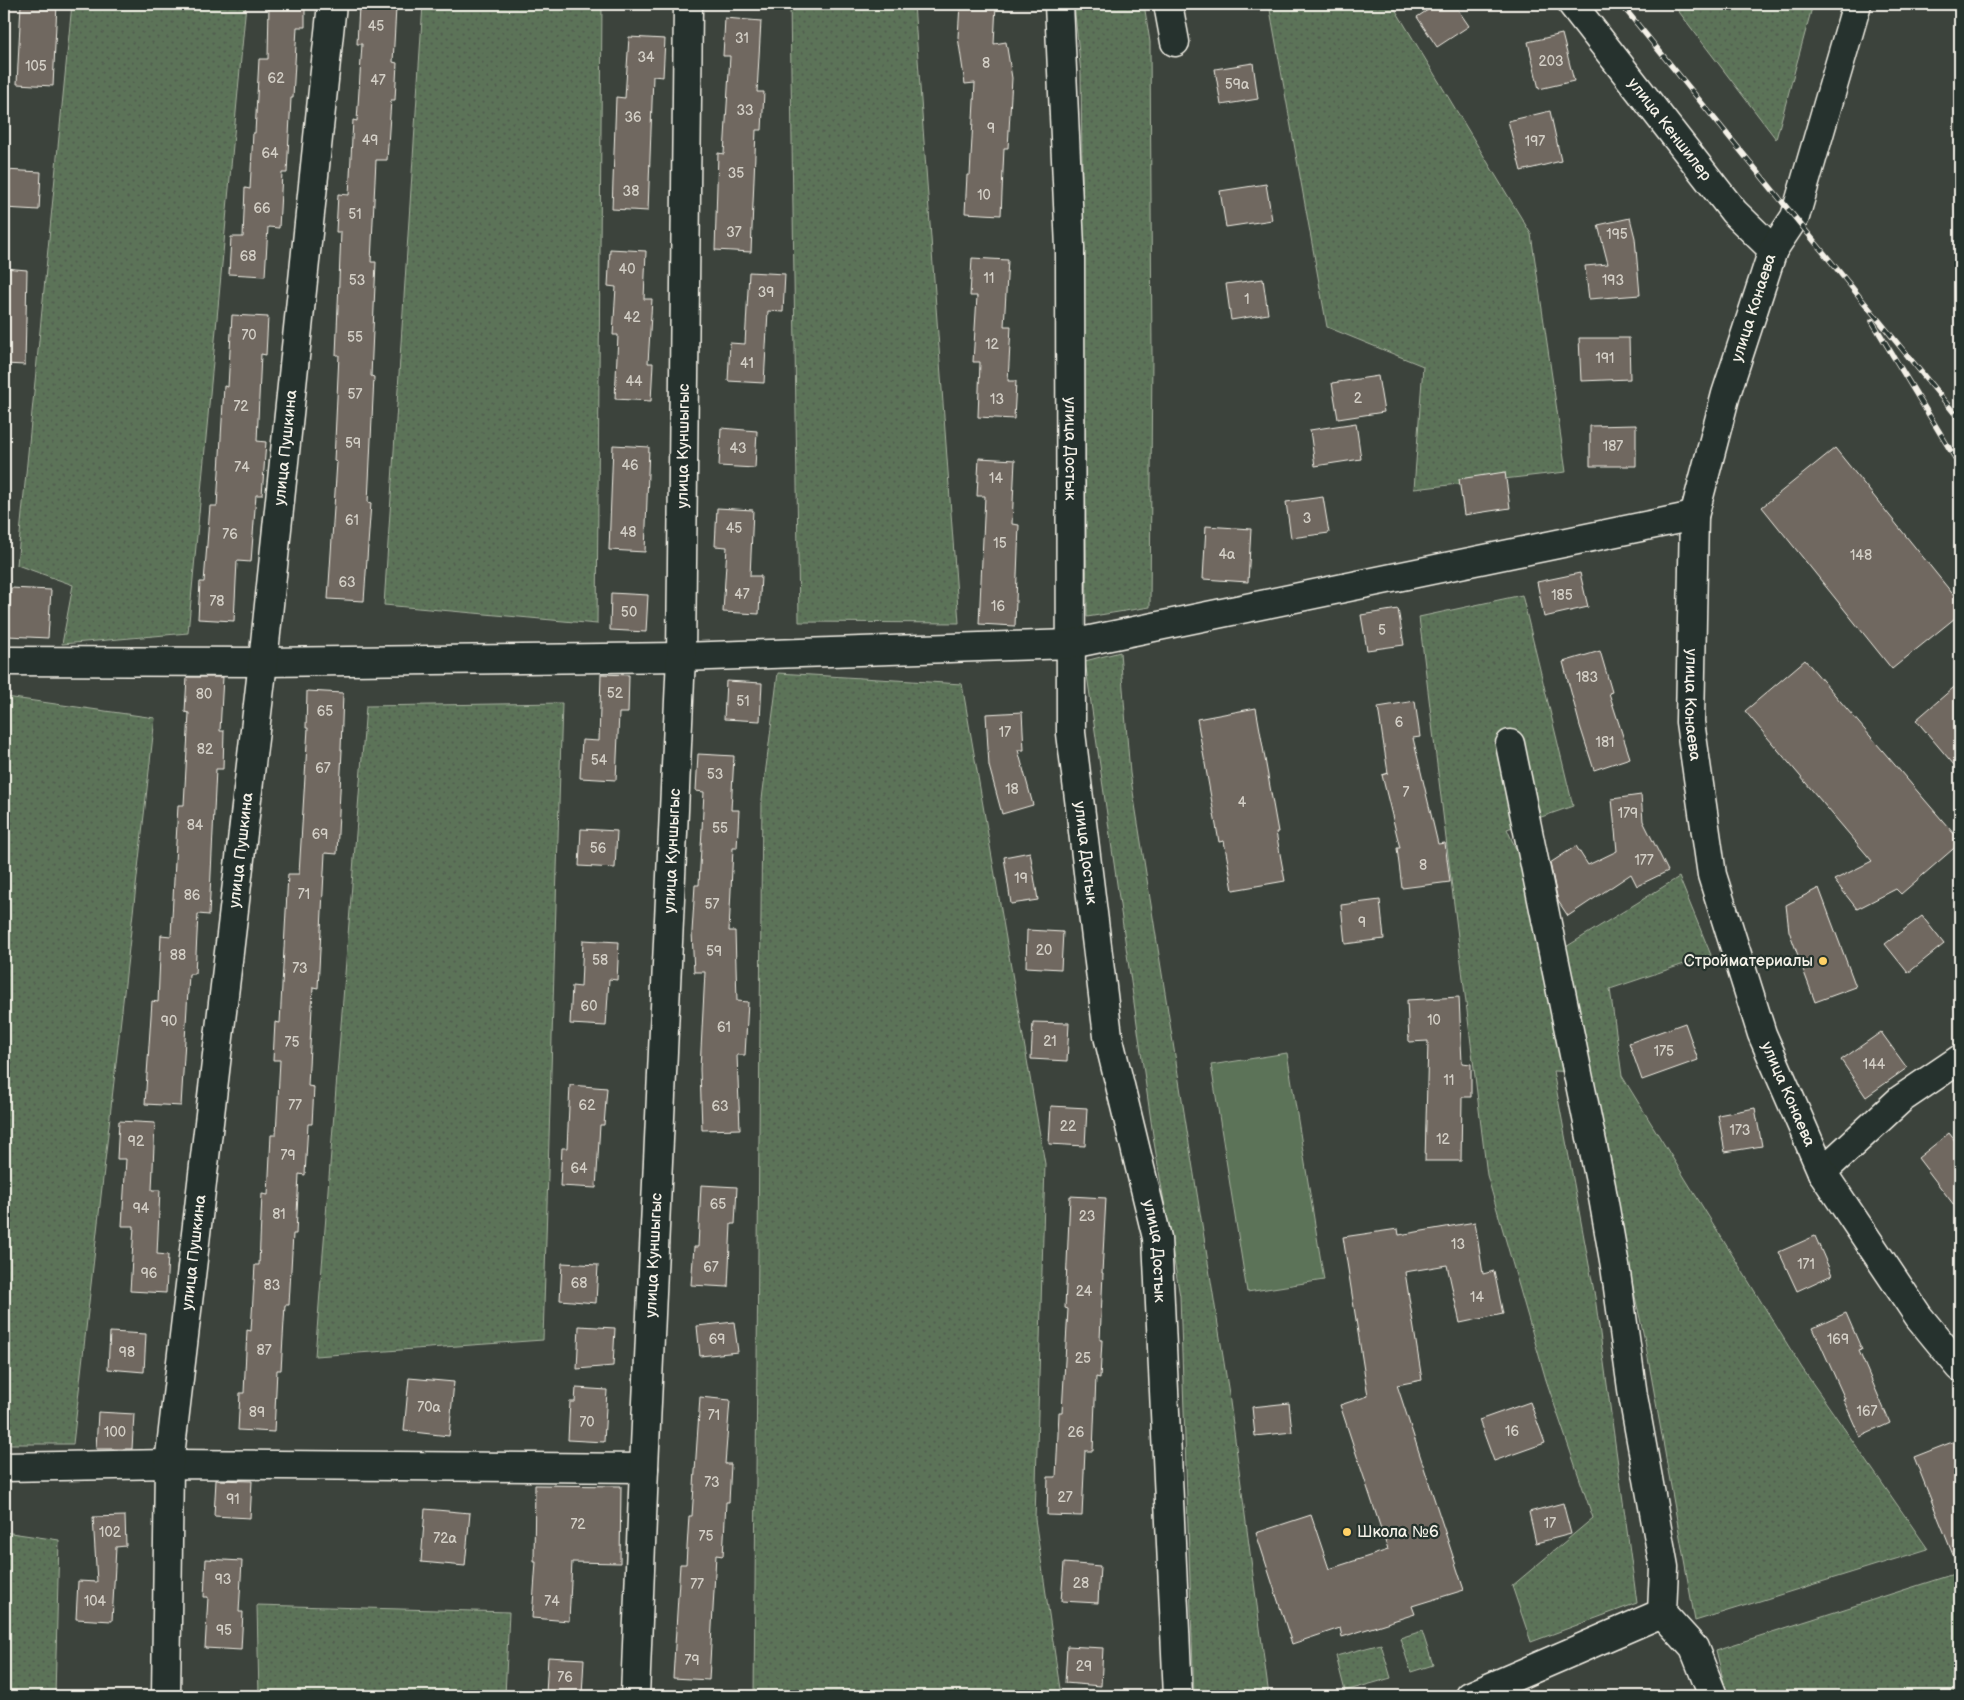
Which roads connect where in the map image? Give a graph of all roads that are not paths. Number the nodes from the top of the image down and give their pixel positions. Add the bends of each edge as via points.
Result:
1 (332, 4) edge
2 (688, 4) edge
3 (1059, 4) edge
4 (1168, 4) edge
5 (1572, 4) edge
6 (1857, 4) edge
7 (1176, 42) dead end
8 (1773, 250) junction
9 (1694, 516) junction
10 (1071, 644) junction
11 (681, 657) junction
12 (4, 661) edge
13 (263, 662) junction
14 (1510, 744) dead end
15 (1960, 1059) edge
16 (1822, 1172) junction
17 (1960, 1367) edge
18 (169, 1464) junction
19 (4, 1468) edge
20 (644, 1468) junction
21 (1662, 1612) junction
22 (166, 1696) edge
23 (635, 1696) edge
24 (1178, 1696) edge
25 (1470, 1696) edge
26 (1713, 1696) edge

1 - 13 street, улица Пушкина
2 - 11 street, улица Куншыгыс
3 - 10 street, улица Достык via 1070,248
4 - 7 street
5 - 8 street, улица Кеншилер via 1734,212
6 - 8 street, улица Конаева via 1795,218
8 - 9 street, улица Конаева via 1726,394
9 - 10 street
9 - 16 street, улица Конаева via 1690,722 1712,876 1762,1034
10 - 11 street
10 - 24 street, улица Достык via 1071,733 1108,1036 1157,1238
11 - 13 street
11 - 20 street, улица Куншыгыс
12 - 13 street
13 - 18 street, улица Пушкина
14 - 21 street via 1601,1186 1633,1396 1664,1568
15 - 16 street via 1901,1099
16 - 17 street, улица Конаева via 1920,1317
18 - 19 street
18 - 20 street
18 - 22 street, улица Пушкина
20 - 23 street, улица Куншыгыс
21 - 25 street
21 - 26 street via 1694,1648

